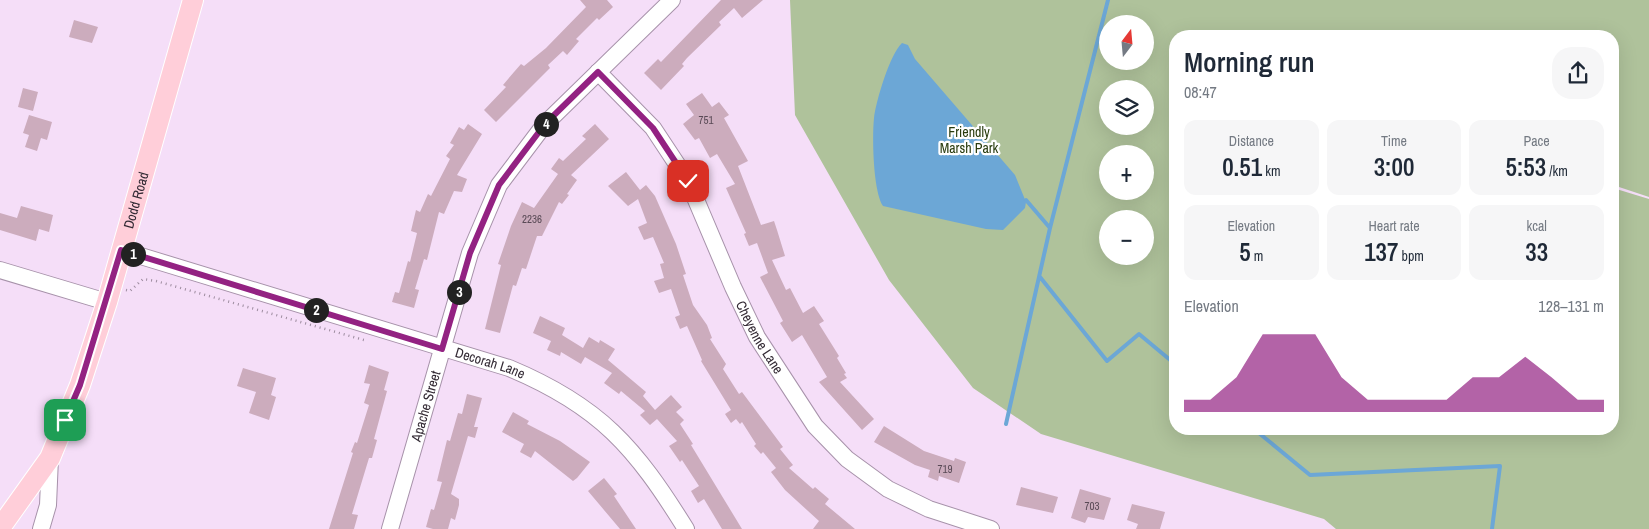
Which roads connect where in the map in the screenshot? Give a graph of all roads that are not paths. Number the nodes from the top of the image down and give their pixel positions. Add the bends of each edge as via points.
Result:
1 (193, 0) edge
2 (672, 0) edge
3 (598, 72) junction
4 (121, 250) junction
5 (0, 270) edge
6 (107, 302) junction
7 (442, 349) junction
8 (50, 458) junction
9 (0, 528) edge
10 (980, 528) edge
11 (41, 529) edge
12 (390, 529) edge
13 (686, 529) edge

1 - 4 main road, Dodd Road
2 - 3 street, Apache Street
3 - 7 street, Apache Street via 545,124 499,185 470,253
3 - 10 street, Cheyenne Lane via 653,128 688,181 757,337 815,426 847,459 888,489 929,510
4 - 6 main road, Dodd Road
4 - 7 street, Decorah Lane
5 - 6 street
6 - 8 main road, Dodd Road via 80,385
7 - 12 street, Apache Street
7 - 13 street, Decorah Lane via 509,368 546,383 585,407 620,437 656,480
8 - 9 main road, Dodd Road
8 - 11 street via 48,505

